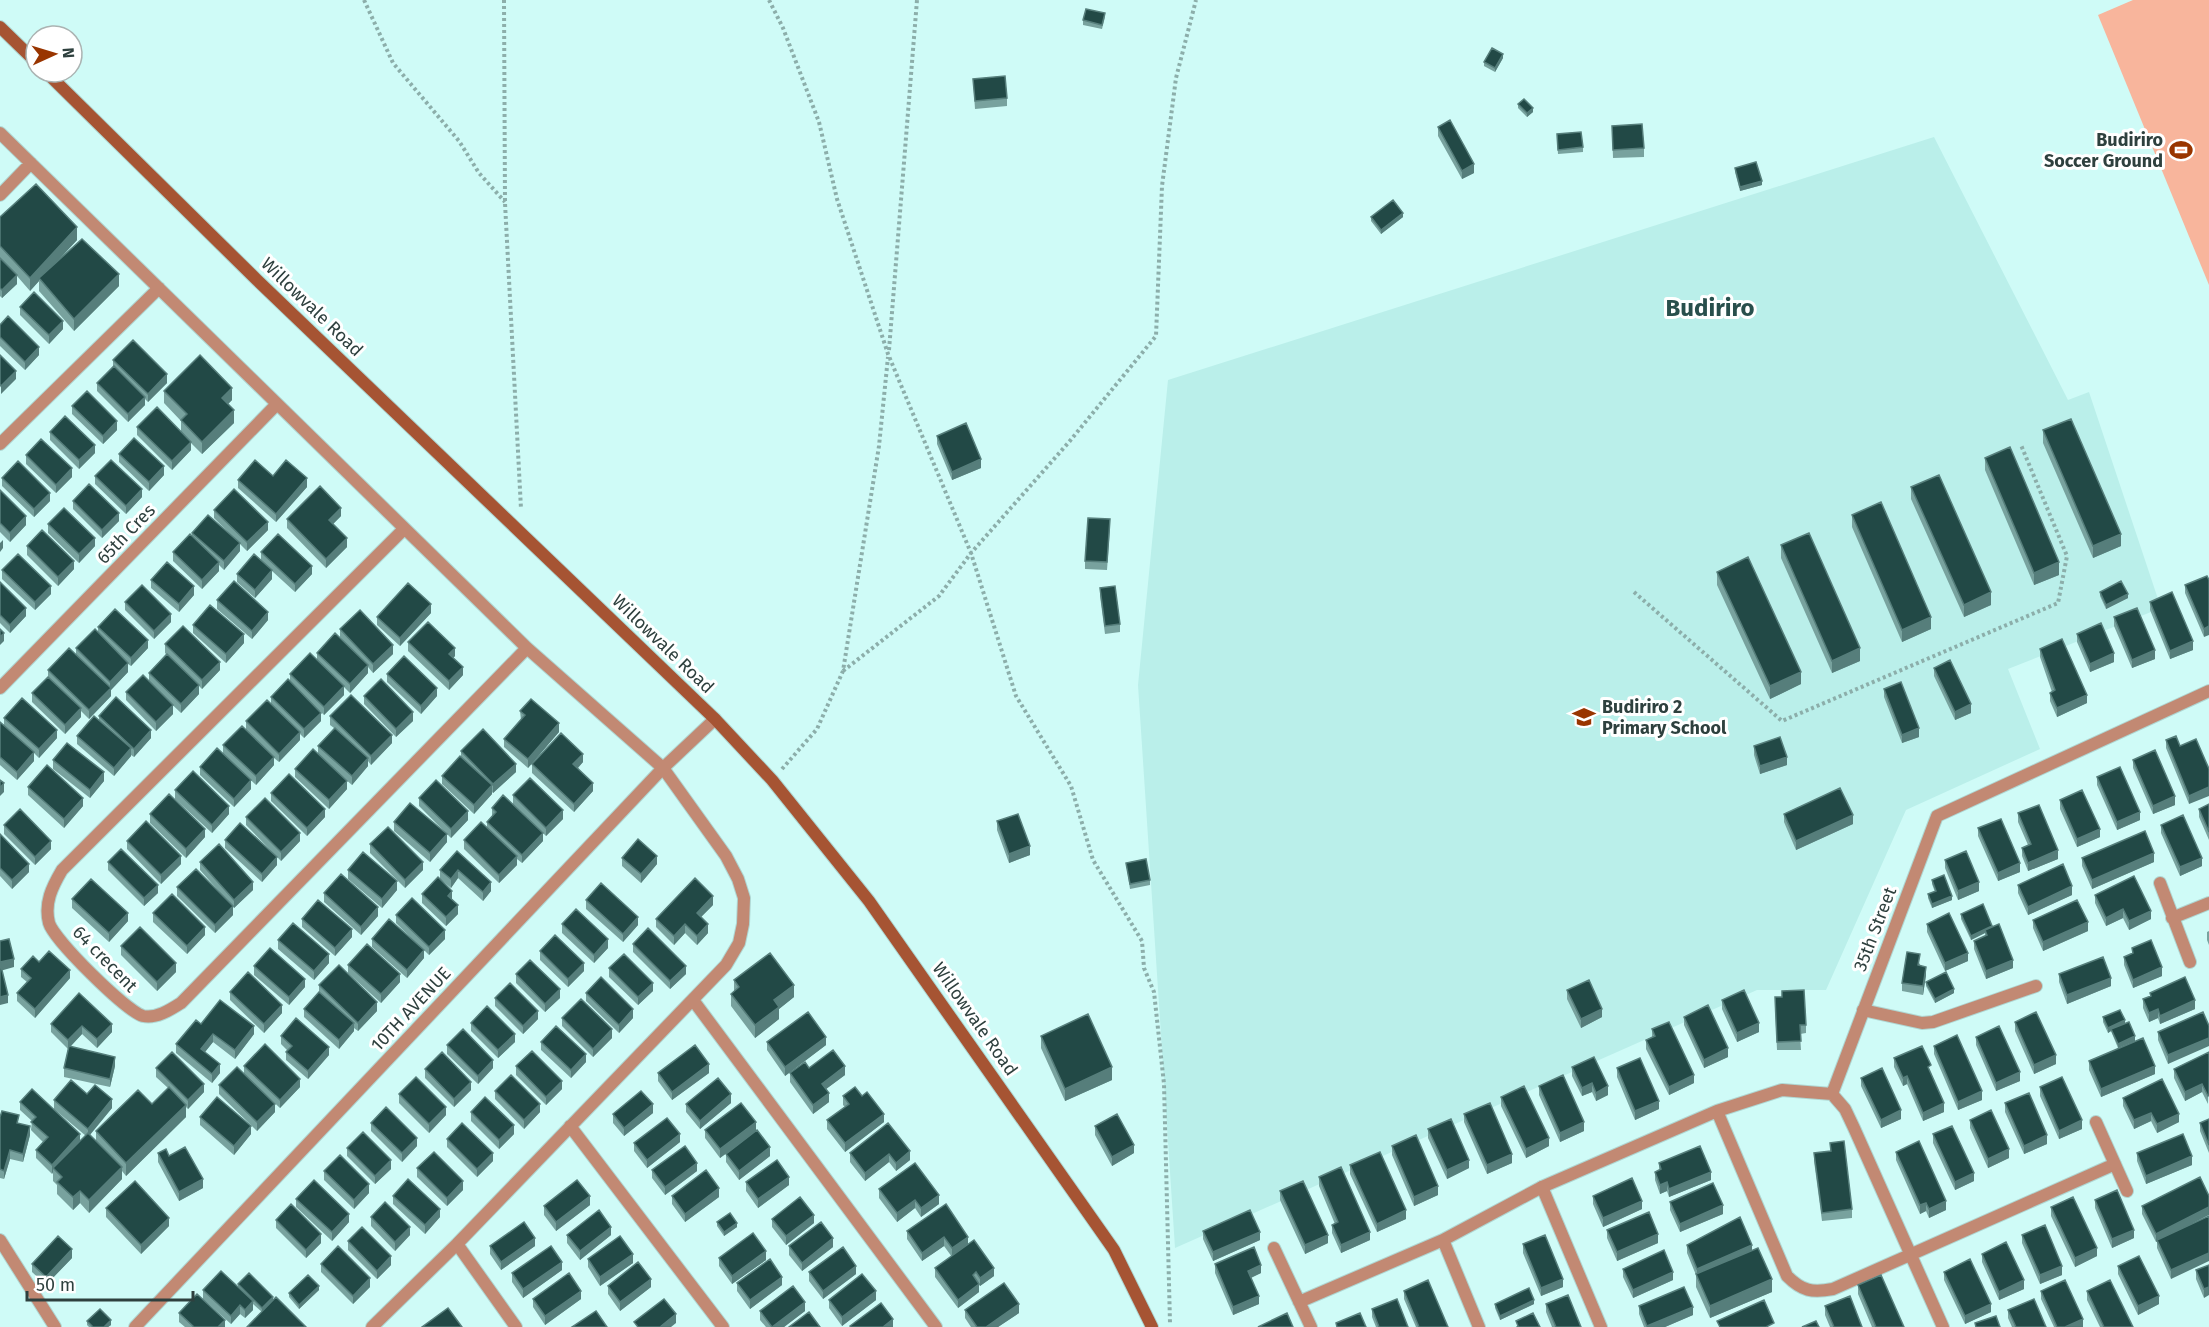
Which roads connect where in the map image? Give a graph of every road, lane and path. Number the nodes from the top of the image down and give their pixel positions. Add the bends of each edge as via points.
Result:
1 (364, 0) edge
2 (504, 0) edge
3 (769, 0) edge
4 (916, 0) edge
5 (1196, 0) edge
6 (0, 27) edge
7 (24, 50) edge
8 (58, 84) edge
9 (0, 133) edge
10 (31, 163) junction
11 (0, 195) edge
12 (505, 203) junction
13 (159, 288) junction
14 (888, 354) junction
15 (277, 404) junction
16 (0, 444) edge
17 (2021, 444) dead end
18 (514, 526) junction
19 (404, 529) junction
20 (971, 553) junction
21 (1634, 592) dead end
22 (527, 648) junction
23 (843, 671) junction
24 (0, 688) edge
25 (2209, 691) edge
26 (715, 719) junction
27 (663, 768) junction
28 (772, 780) junction
29 (2160, 884) dead end
30 (2209, 903) edge
31 (2172, 918) junction
32 (2190, 962) dead end
33 (2036, 986) dead end
34 (693, 1000) junction
35 (1863, 1010) junction
36 (1832, 1094) junction
37 (1717, 1111) junction
38 (2096, 1122) dead end
39 (570, 1126) junction
40 (2115, 1164) junction
41 (1542, 1187) junction
42 (2127, 1191) dead end
43 (0, 1240) edge
44 (1443, 1240) junction
45 (457, 1244) junction
46 (1274, 1248) dead end
47 (1911, 1255) junction
48 (1299, 1302) junction
49 (55, 1327) edge
50 (135, 1327) edge
51 (372, 1327) edge
52 (516, 1327) edge
53 (723, 1327) edge
54 (936, 1327) edge
55 (1152, 1327) edge
56 (1170, 1327) edge
57 (1311, 1327) edge
58 (1479, 1327) edge
59 (1601, 1327) edge
60 (1943, 1327) edge

1 - 12 path via 393,63
2 - 12 path
3 - 14 path via 819,122 837,199
4 - 14 path
5 - 20 path via 1176,78 1162,186 1156,336
6 - 7 street
8 - 18 street, Willowvale Road
9 - 10 street
10 - 11 street
10 - 13 street
12 - 18 path via 521,509
13 - 15 street
13 - 16 street
14 - 20 path
14 - 23 path via 879,446
15 - 19 street
15 - 24 street, 65th Cres
17 - 21 path via 2067,556 2058,603 1782,721
18 - 26 street, Willowvale Road
19 - 22 street
19 - 22 street, 64 crecent via 62,870 52,887 47,906 50,925 60,941 127,1008 144,1017 164,1014 181,1003
20 - 23 path via 939,596
20 - 56 path via 1016,696 1071,786 1093,860 1142,941 1144,968 1154,992 1164,1084
22 - 27 street
23 - 28 path via 817,729
25 - 35 street, 35th Street via 1937,816
26 - 27 street, 10TH AVENUE
26 - 28 street, Willowvale Road
27 - 34 street via 726,856 744,898 739,943 726,965
27 - 50 street, 10TH AVENUE
28 - 55 street, Willowvale Road via 869,901 955,1020 1114,1250
29 - 31 street
30 - 31 street
31 - 32 street
33 - 35 street via 1933,1022
34 - 39 street
34 - 54 street
35 - 36 street, 35th Street
36 - 37 street via 1782,1090
36 - 47 street via 1845,1109
37 - 41 street
37 - 47 street via 1786,1276 1798,1288 1813,1293 1833,1289
38 - 40 street
39 - 45 street
39 - 53 street
40 - 42 street
40 - 47 street
41 - 44 street
41 - 59 street
43 - 49 street
44 - 48 street
44 - 58 street
45 - 51 street
45 - 52 street
46 - 48 street
47 - 60 street
48 - 57 street

